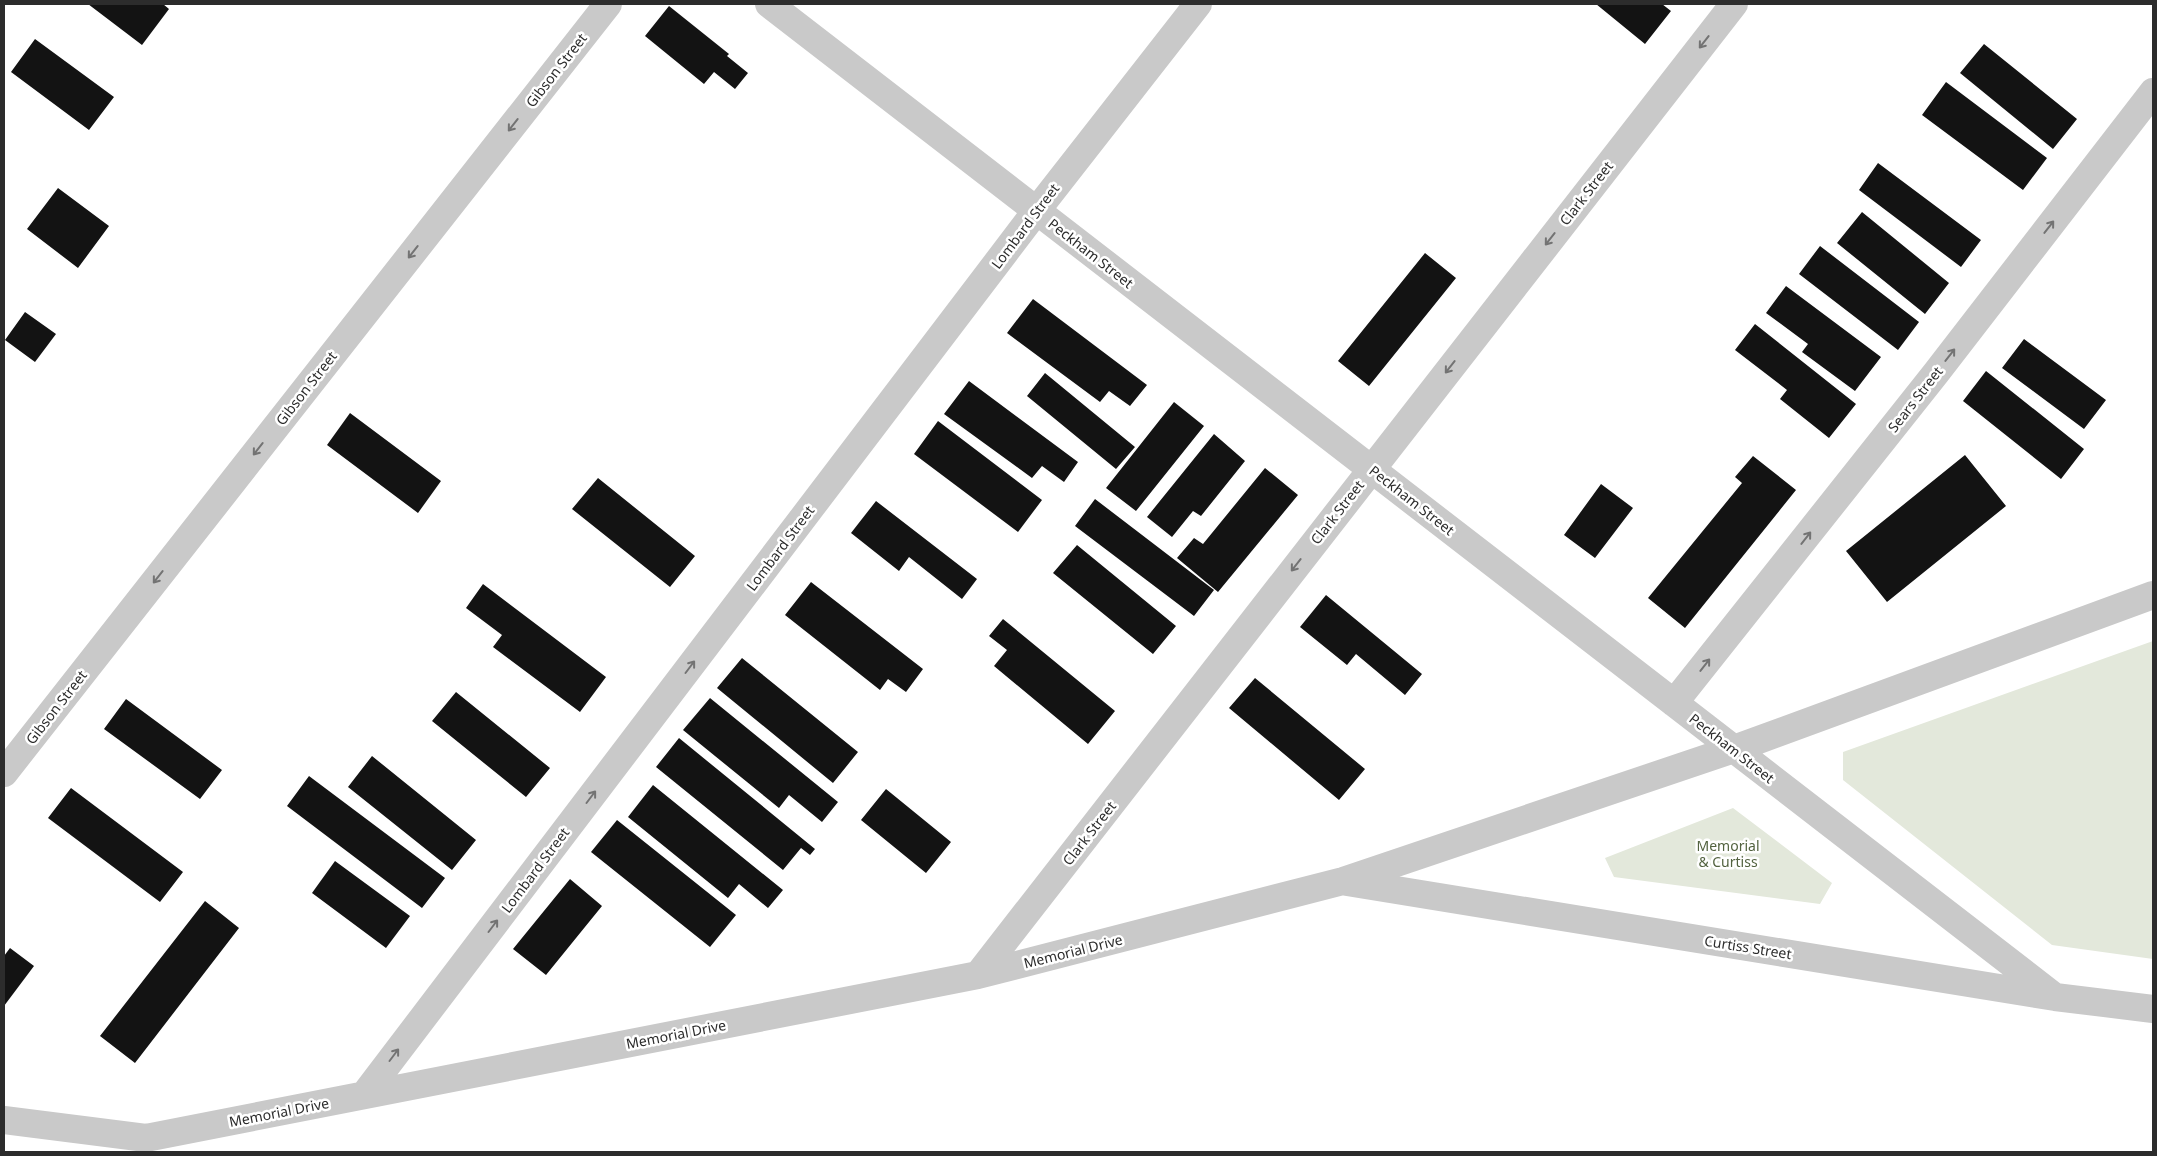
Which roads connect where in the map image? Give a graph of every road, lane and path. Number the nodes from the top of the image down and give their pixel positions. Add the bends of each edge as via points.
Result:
1 (608, 4) edge
2 (768, 4) edge
3 (1198, 4) edge
4 (1734, 4) edge
5 (2153, 92) edge
6 (1037, 210) junction
7 (1371, 468) junction
8 (2153, 595) edge
9 (1674, 703) junction
10 (1734, 749) junction
11 (4, 773) edge
12 (1343, 881) junction
13 (978, 975) junction
14 (2055, 997) junction
15 (2153, 1009) edge
16 (365, 1094) junction
17 (4, 1120) edge

1 -> 11 street, Gibson Street
2 - 6 street, Peckham Street
3 - 6 street, Lombard Street
4 -> 7 street, Clark Street
9 -> 5 street, Sears Street via 1936,373
6 - 7 street, Peckham Street
16 -> 6 street, Lombard Street
7 - 9 street, Peckham Street
7 -> 13 street, Clark Street
8 - 10 street, Memorial Drive
9 - 10 street, Peckham Street
10 - 12 street, Memorial Drive
10 - 14 street, Peckham Street
12 - 13 street, Memorial Drive
12 - 14 street, Curtiss Street
13 - 16 street, Memorial Drive
14 - 15 street, Curtiss Street
16 - 17 street, Memorial Drive via 146,1138

